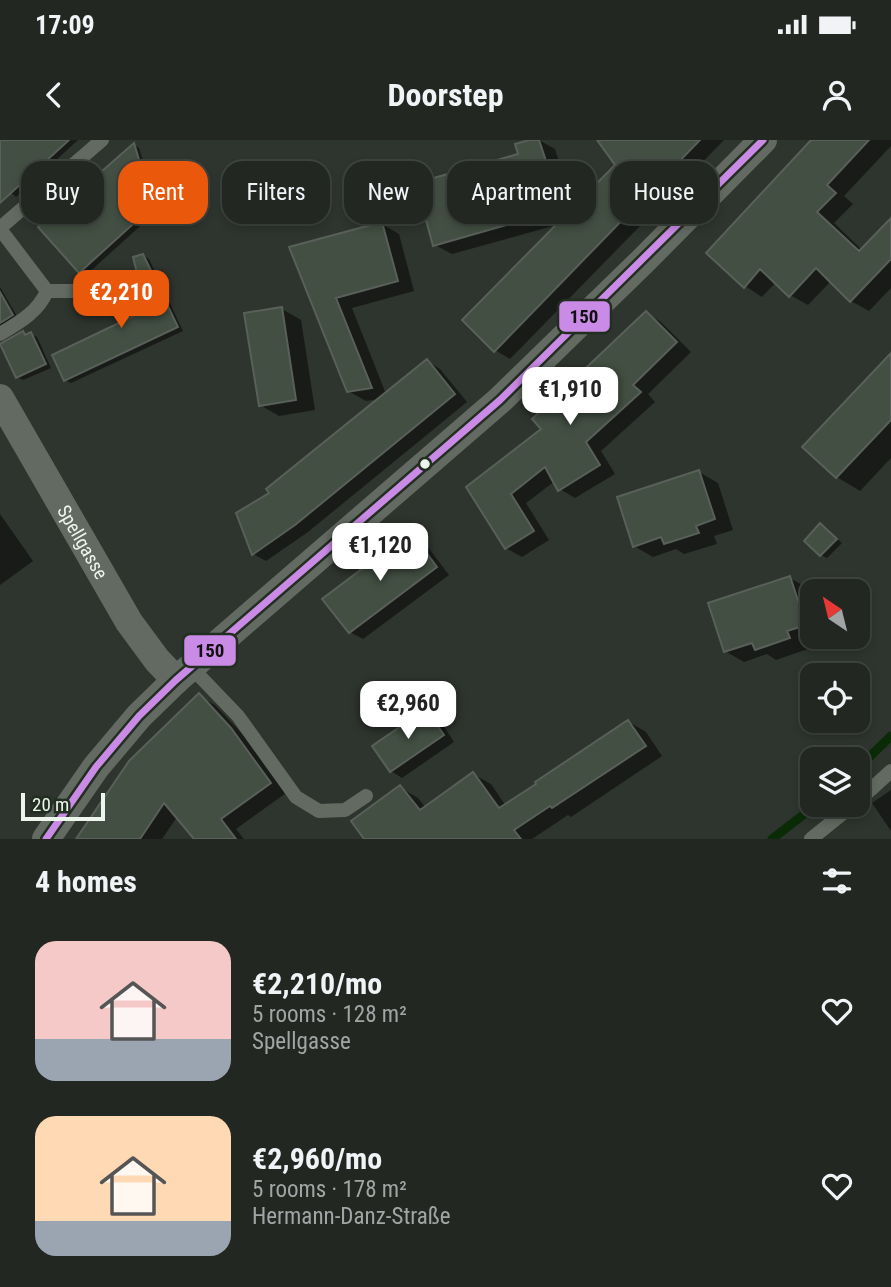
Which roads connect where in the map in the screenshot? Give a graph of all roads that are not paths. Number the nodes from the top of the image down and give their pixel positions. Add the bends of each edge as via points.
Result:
1 (102, 140) edge
2 (763, 140) edge
3 (0, 228) edge
4 (47, 290) junction
5 (118, 291) dead end
6 (0, 334) edge
7 (0, 398) edge
8 (184, 673) junction
9 (891, 771) edge
10 (870, 790) edge
11 (366, 796) dead end
12 (838, 817) edge
13 (46, 839) edge
14 (811, 839) edge

1 - 3 lane
2 - 8 street via 500,400
3 - 4 lane
4 - 5 lane
4 - 6 lane via 41,304
7 - 8 street, Spellgasse via 129,622 157,660
8 - 11 lane via 238,716 296,797 319,811 345,810
8 - 13 street via 96,767
9 - 10 lane
12 - 14 lane

